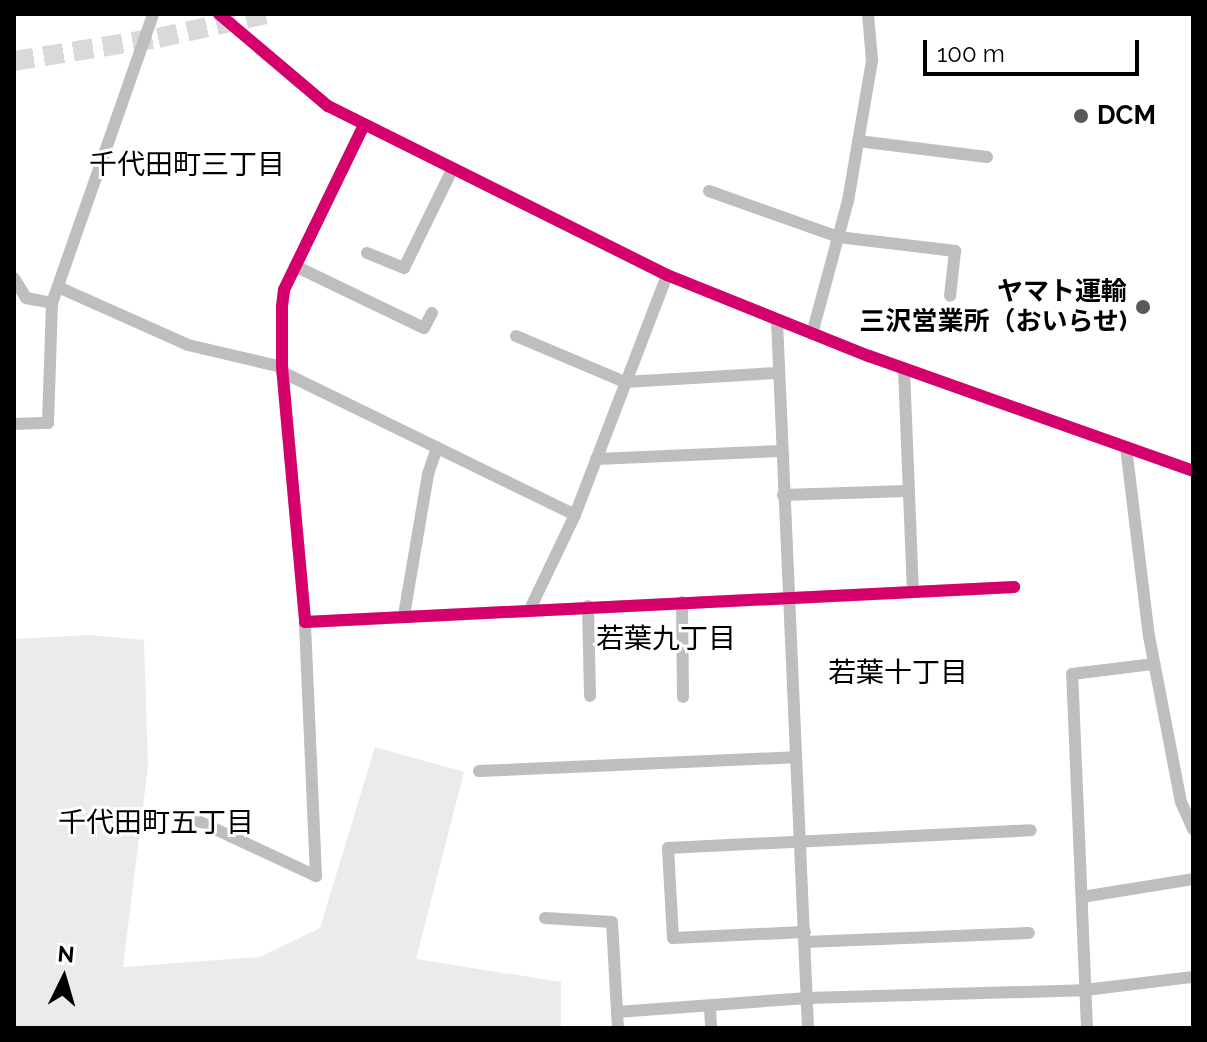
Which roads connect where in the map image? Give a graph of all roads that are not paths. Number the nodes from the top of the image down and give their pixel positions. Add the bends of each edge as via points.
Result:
1 (153, 14) edge
2 (219, 14) edge
3 (868, 14) edge
4 (363, 127) junction
5 (858, 141) junction
6 (987, 157) dead end
7 (451, 172) junction
8 (709, 191) dead end
9 (838, 237) junction
10 (367, 253) dead end
11 (295, 266) junction
12 (667, 275) junction
13 (14, 278) edge
14 (58, 287) junction
15 (950, 296) dead end
16 (52, 303) junction
17 (432, 313) dead end
18 (777, 321) junction
19 (812, 334) junction
20 (516, 336) dead end
21 (282, 369) junction
22 (904, 369) junction
23 (777, 373) junction
24 (625, 382) junction
25 (14, 424) edge
26 (1126, 447) junction
27 (437, 448) junction
28 (781, 451) junction
29 (596, 459) junction
30 (1193, 471) edge
31 (907, 491) junction
32 (783, 495) junction
33 (575, 515) junction
34 (1014, 587) dead end
35 (913, 591) junction
36 (787, 597) junction
37 (682, 602) junction
38 (588, 606) junction
39 (530, 609) junction
40 (404, 615) junction
41 (305, 622) junction
42 (1154, 664) junction
43 (590, 696) dead end
44 (683, 697) dead end
45 (795, 757) junction
46 (479, 771) dead end
47 (183, 814) dead end
48 (1193, 829) edge
49 (1031, 830) dead end
50 (800, 841) junction
51 (1193, 879) edge
52 (1082, 897) junction
53 (545, 918) dead end
54 (1029, 933) dead end
55 (805, 937) junction
56 (1193, 977) edge
57 (1085, 990) junction
58 (807, 998) junction
59 (710, 1007) junction
60 (617, 1012) junction
61 (618, 1028) edge
62 (711, 1028) edge
63 (808, 1028) edge
64 (1087, 1028) edge

1 - 14 street
2 - 4 street via 298,83
3 - 5 street via 872,60
4 - 7 street
4 - 11 street
5 - 6 street
5 - 9 street
7 - 10 street via 404,268
7 - 12 street
8 - 9 street
9 - 15 street via 955,251
9 - 19 street
11 - 17 street via 424,328
11 - 21 street via 282,307
12 - 18 street
12 - 24 street
13 - 16 street via 26,298
14 - 16 street
14 - 21 street via 188,345
16 - 25 street via 48,423
18 - 19 street
18 - 23 street
19 - 22 street
20 - 24 street
21 - 27 street
21 - 41 street
22 - 26 street
22 - 31 street
23 - 24 street
23 - 28 street
24 - 29 street
26 - 30 street
26 - 42 street
27 - 33 street
27 - 40 street
28 - 29 street
28 - 32 street
29 - 33 street
31 - 32 street
31 - 35 street
32 - 36 street
33 - 39 street
34 - 35 street
35 - 36 street
36 - 37 street
36 - 45 street
37 - 38 street
37 - 44 street
38 - 39 street
38 - 43 street
39 - 40 street
40 - 41 street
41 - 47 street via 316,876
42 - 48 street via 1181,802
42 - 52 street via 1072,674
45 - 46 street
45 - 50 street
49 - 50 street
50 - 55 street
50 - 55 street via 668,848 673,938
51 - 52 street
52 - 57 street
53 - 60 street via 612,922
54 - 55 street
55 - 58 street
56 - 57 street
57 - 58 street
57 - 64 street
58 - 59 street
58 - 63 street
59 - 60 street
59 - 62 street
60 - 61 street

